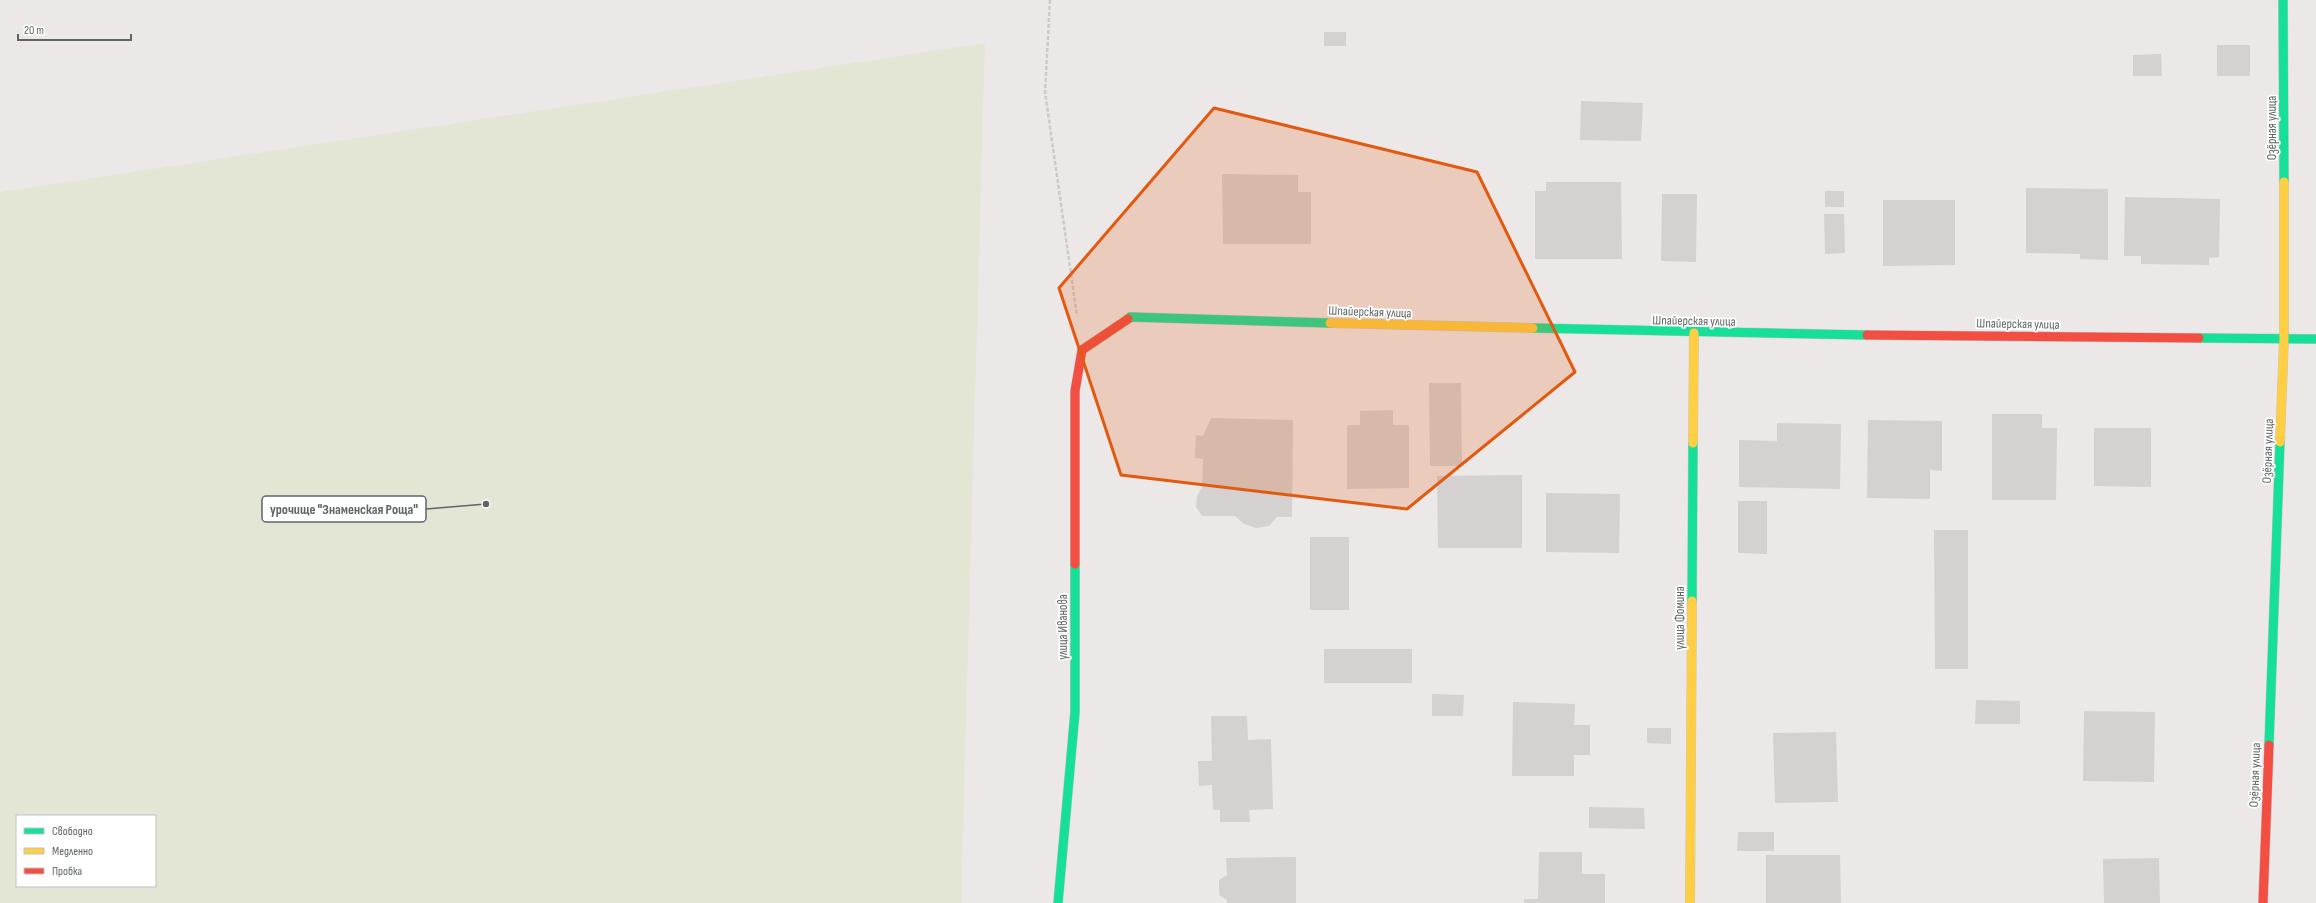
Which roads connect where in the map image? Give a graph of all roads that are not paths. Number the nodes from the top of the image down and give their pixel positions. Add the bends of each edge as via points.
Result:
1 (2283, 0) edge
2 (1694, 333) junction
3 (2284, 339) junction
4 (2316, 339) edge
5 (1082, 350) joint
6 (1058, 903) edge
7 (1690, 903) edge
8 (2263, 903) edge

1 - 3 street, Озёрная улица
2 - 3 street, Шпайерская улица
2 - 5 street, Шпайерская улица via 1130,317
2 - 7 street, улица Фомина
3 - 4 street, Шпайерская улица
3 - 8 street, Озёрная улица
5 - 6 street, улица Иванова via 1075,391 1074,712

